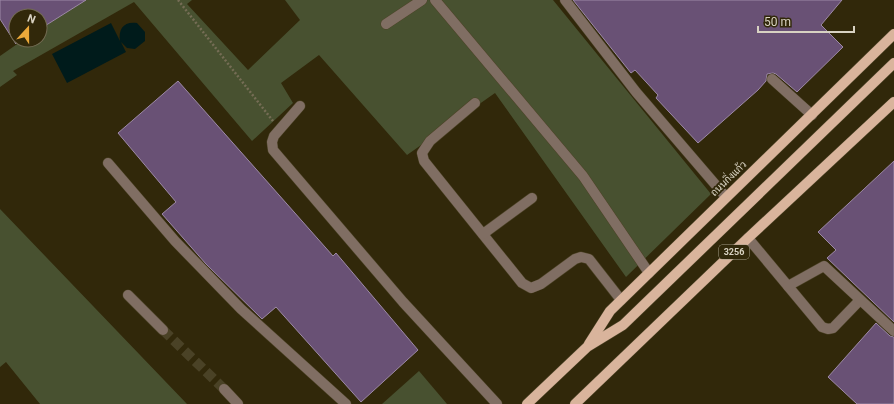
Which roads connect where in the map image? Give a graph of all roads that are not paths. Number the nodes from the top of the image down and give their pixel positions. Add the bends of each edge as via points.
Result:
1 (422, 0) edge
2 (435, 0) edge
3 (565, 0) edge
4 (386, 24) dead end
5 (894, 34) edge
6 (894, 64) edge
7 (772, 78) dead end
8 (894, 102) edge
9 (475, 103) dead end
10 (300, 106) dead end
11 (812, 114) junction
12 (108, 163) dead end
13 (726, 197) junction
14 (532, 198) dead end
15 (483, 234) junction
16 (748, 238) junction
17 (649, 273) junction
18 (788, 286) junction
19 (128, 296) dead end
20 (621, 300) junction
21 (860, 300) junction
22 (163, 330) tunnel mouth
23 (894, 331) edge
24 (587, 347) junction
25 (224, 390) tunnel mouth
26 (238, 404) edge
27 (346, 404) edge
28 (497, 404) edge
29 (527, 404) edge
30 (575, 404) edge

1 - 4 lane
2 - 17 lane via 583,176
3 - 13 lane via 636,92
5 - 11 main road, ถนนกิ่งแก้ว / 3256
6 - 24 main road, ถนนกิ่งแก้ว / 3256 via 623,324
7 - 11 lane
8 - 16 main road, 3256
9 - 15 lane via 430,141 422,152 424,161
10 - 28 lane via 274,136 273,150 403,302
11 - 13 main road, ถนนกิ่งแก้ว / 3256
12 - 27 lane via 175,241 241,309
13 - 17 main road, ถนนกิ่งแก้ว / 3256
14 - 15 lane
15 - 20 lane via 522,283 531,288 581,257 589,259
16 - 18 lane
16 - 30 main road, 3256
17 - 20 main road, ถนนกิ่งแก้ว / 3256
18 - 21 lane via 824,266
18 - 21 lane via 822,327 828,329 833,328
19 - 22 lane
20 - 24 main road, ถนนกิ่งแก้ว / 3256 via 610,311
21 - 23 lane
24 - 29 main road, ถนนกิ่งแก้ว / 3256
25 - 26 lane

